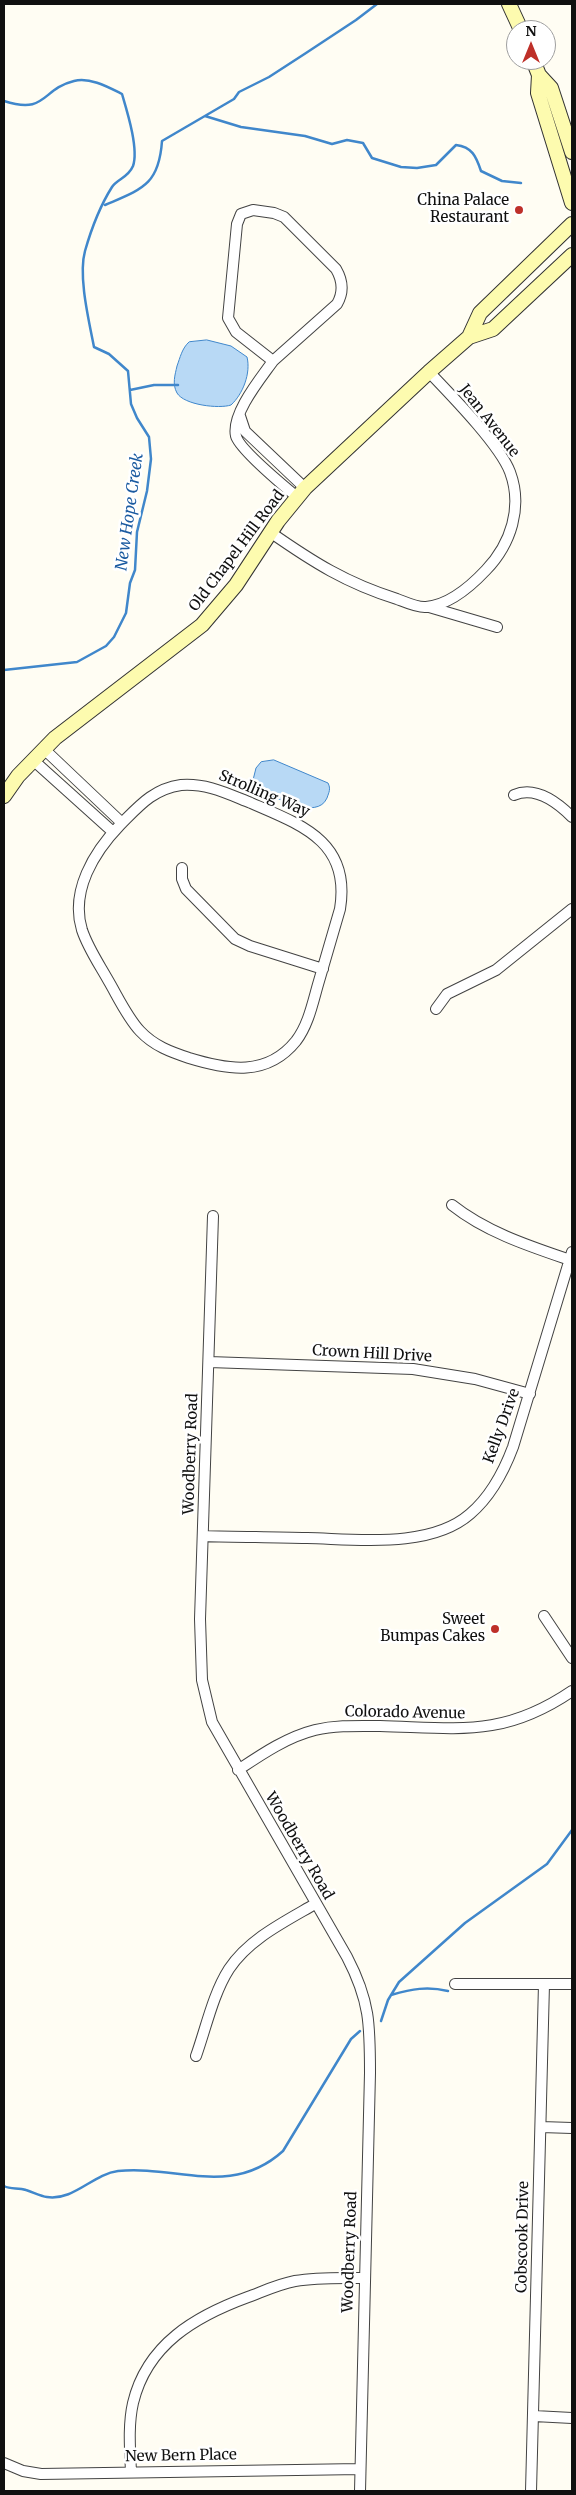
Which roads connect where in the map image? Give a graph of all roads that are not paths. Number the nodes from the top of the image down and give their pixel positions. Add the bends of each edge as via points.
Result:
1 (509, 4) edge
2 (516, 20) edge
3 (537, 70) edge
4 (539, 75) junction
5 (572, 152) edge
6 (572, 203) edge
7 (572, 224) edge
8 (572, 255) edge
9 (469, 337) junction
10 (273, 361) junction
11 (428, 372) junction
12 (301, 493) junction
13 (270, 532) junction
14 (428, 607) junction
15 (497, 627) dead end
16 (44, 749) junction
17 (33, 760) junction
18 (83, 785) junction
19 (514, 795) dead end
20 (4, 796) edge
21 (73, 796) junction
22 (572, 817) edge
23 (122, 822) junction
24 (113, 832) junction
25 (182, 868) dead end
26 (572, 909) edge
27 (323, 969) junction
28 (436, 1009) dead end
29 (452, 1204) dead end
30 (212, 1216) dead end
31 (571, 1256) edge
32 (209, 1362) junction
33 (530, 1394) junction
34 (204, 1536) junction
35 (544, 1616) dead end
36 (572, 1658) edge
37 (572, 1690) edge
38 (238, 1770) junction
39 (314, 1904) junction
40 (455, 1984) dead end
41 (544, 1984) junction
42 (572, 1984) edge
43 (196, 2056) dead end
44 (541, 2127) junction
45 (572, 2128) edge
46 (364, 2278) junction
47 (534, 2416) junction
48 (572, 2418) edge
49 (4, 2463) edge
50 (360, 2469) junction
51 (131, 2472) junction
52 (360, 2491) edge
53 (531, 2491) edge

1 - 2 main road
3 - 4 main road
4 - 5 main road via 551,88
4 - 6 main road via 538,93
7 - 9 main road, Old Chapel Hill Road via 480,313
8 - 9 main road, Old Chapel Hill Road via 493,329
9 - 11 main road, Old Chapel Hill Road
10 - 10 street via 337,304 341,280 336,269 284,217 253,210 241,214 237,224 228,318 236,332
10 - 12 street via 245,402 240,415 245,431
11 - 12 main road, Old Chapel Hill Road
11 - 14 street, Jean Avenue via 466,413 507,466 515,509 506,544 491,565 473,583 444,603
12 - 13 main road, Old Chapel Hill Road
13 - 14 street via 315,563 362,588
13 - 16 main road, Old Chapel Hill Road via 236,585 202,625
14 - 15 street
16 - 17 main road, Old Chapel Hill Road
16 - 18 street
17 - 20 main road, Old Chapel Hill Road
17 - 21 street
18 - 21 street
18 - 23 street
19 - 22 street via 525,792 541,795
21 - 24 street
23 - 24 street, Strolling Way
23 - 27 street, Strolling Way via 153,794 172,786 190,784 219,790 311,831 335,859 342,888 340,909
24 - 27 street, Strolling Way via 84,878 79,900 81,928 133,1022 156,1044 187,1057 230,1068 245,1069 269,1063 289,1049 304,1029
25 - 27 street via 186,889 235,938 250,946
26 - 28 street via 496,970 447,994
29 - 31 street via 513,1240
30 - 32 street, Woodberry Road
31 - 33 street, Kelly Drive
32 - 33 street, Crown Hill Drive via 413,1369 475,1379
32 - 34 street, Woodberry Road
33 - 34 street, Kelly Drive via 506,1467 470,1515 456,1524 419,1536 380,1540
34 - 38 street, Woodberry Road via 200,1619 202,1680 212,1722
35 - 36 street
37 - 38 street, Colorado Avenue via 531,1715 486,1728 345,1726 316,1730 292,1738
38 - 39 street, Woodberry Road
39 - 43 street via 264,1935 234,1963 216,1999
39 - 46 street, Woodberry Road via 356,1976 368,2008 370,2073
40 - 41 street
41 - 42 street
41 - 44 street, Cobscook Drive
44 - 45 street
44 - 47 street, Cobscook Drive
46 - 50 street, Woodberry Road
46 - 51 street via 286,2283 205,2314 169,2340 152,2361 133,2403
47 - 48 street
47 - 53 street, Cobscook Drive
49 - 51 street, New Bern Place via 41,2474
50 - 51 street, New Bern Place
50 - 52 street, Woodberry Road

